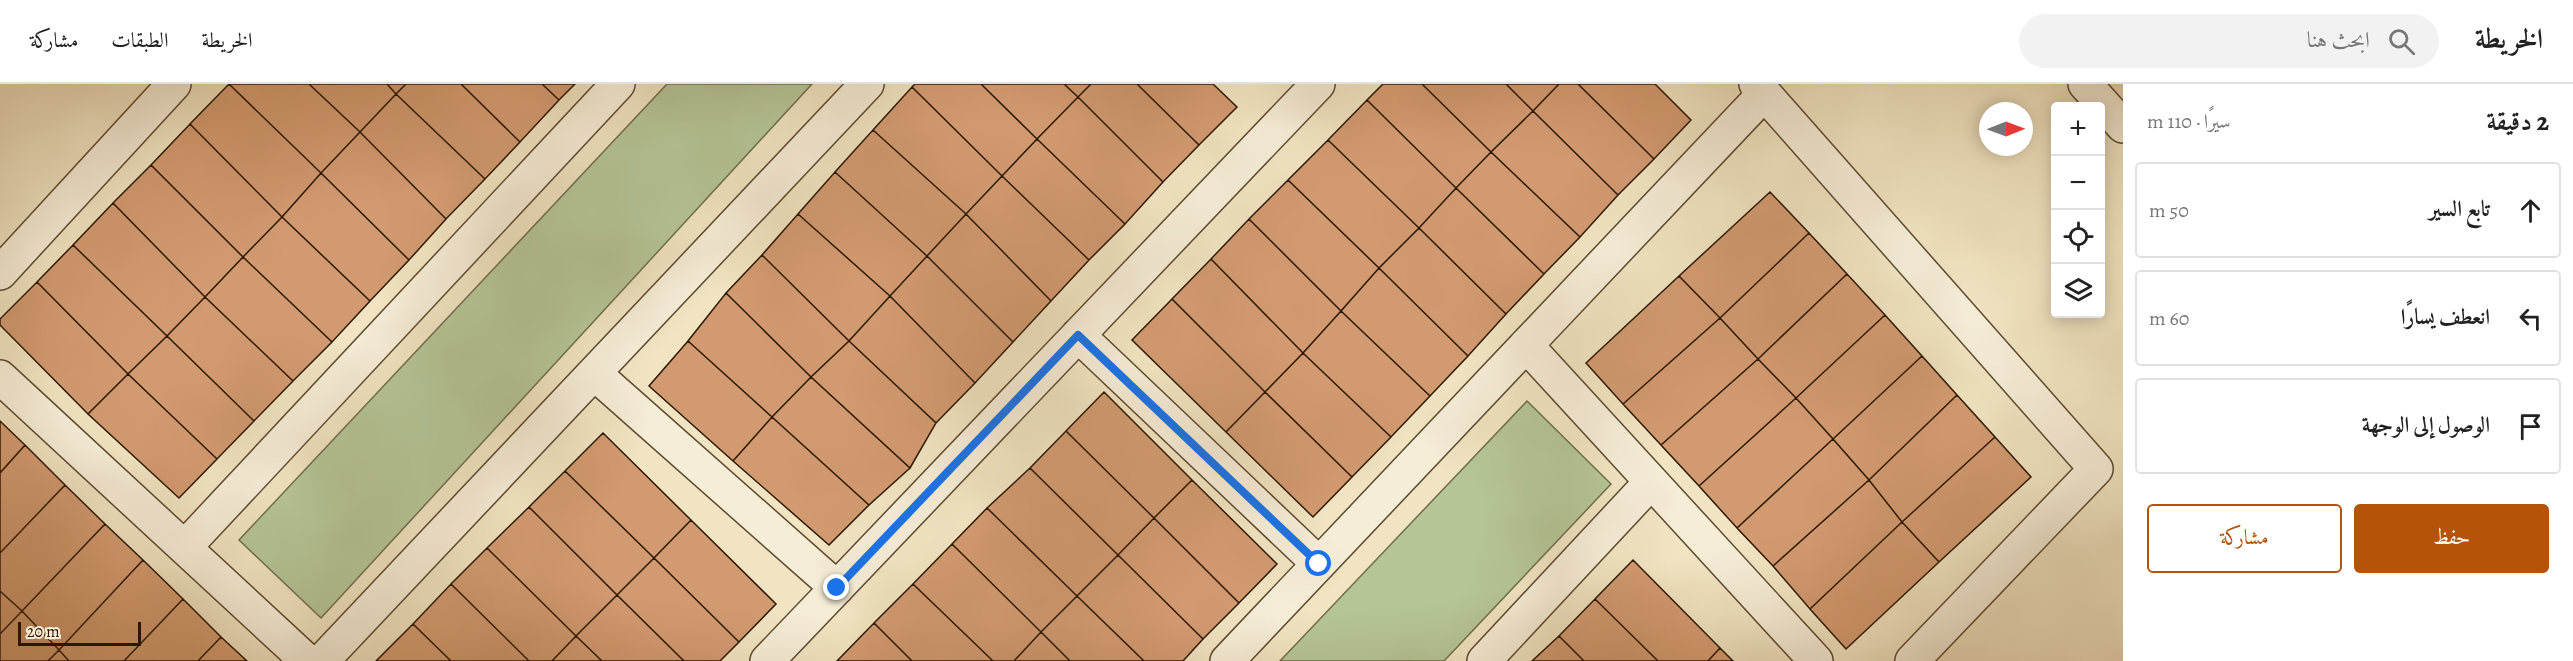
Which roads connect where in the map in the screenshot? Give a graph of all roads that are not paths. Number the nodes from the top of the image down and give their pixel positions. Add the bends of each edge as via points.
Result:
1 (174, 84) edge
2 (618, 84) edge
3 (867, 84) edge
4 (2085, 84) edge
5 (1313, 86) edge
6 (1760, 89) edge
7 (2123, 126) edge
8 (0, 273) edge
9 (1078, 335) junction
10 (1526, 345) junction
11 (594, 373) junction
12 (0, 376) edge
13 (1651, 482) junction
14 (185, 548) junction
15 (1319, 564) junction
16 (837, 588) junction
17 (307, 661) edge
18 (322, 661) edge
19 (767, 661) edge
20 (1227, 661) edge
21 (1484, 661) edge
22 (1816, 661) edge
23 (1912, 661) edge

1 - 8 street
2 - 14 street
3 - 11 street
4 - 7 street
5 - 9 street
6 - 10 street
6 - 23 street via 2096,469
9 - 15 street
9 - 16 street
10 - 13 street
10 - 15 street
11 - 16 street
11 - 18 street
12 - 14 street
13 - 21 street
13 - 22 street
14 - 17 street
15 - 20 street
16 - 19 street

